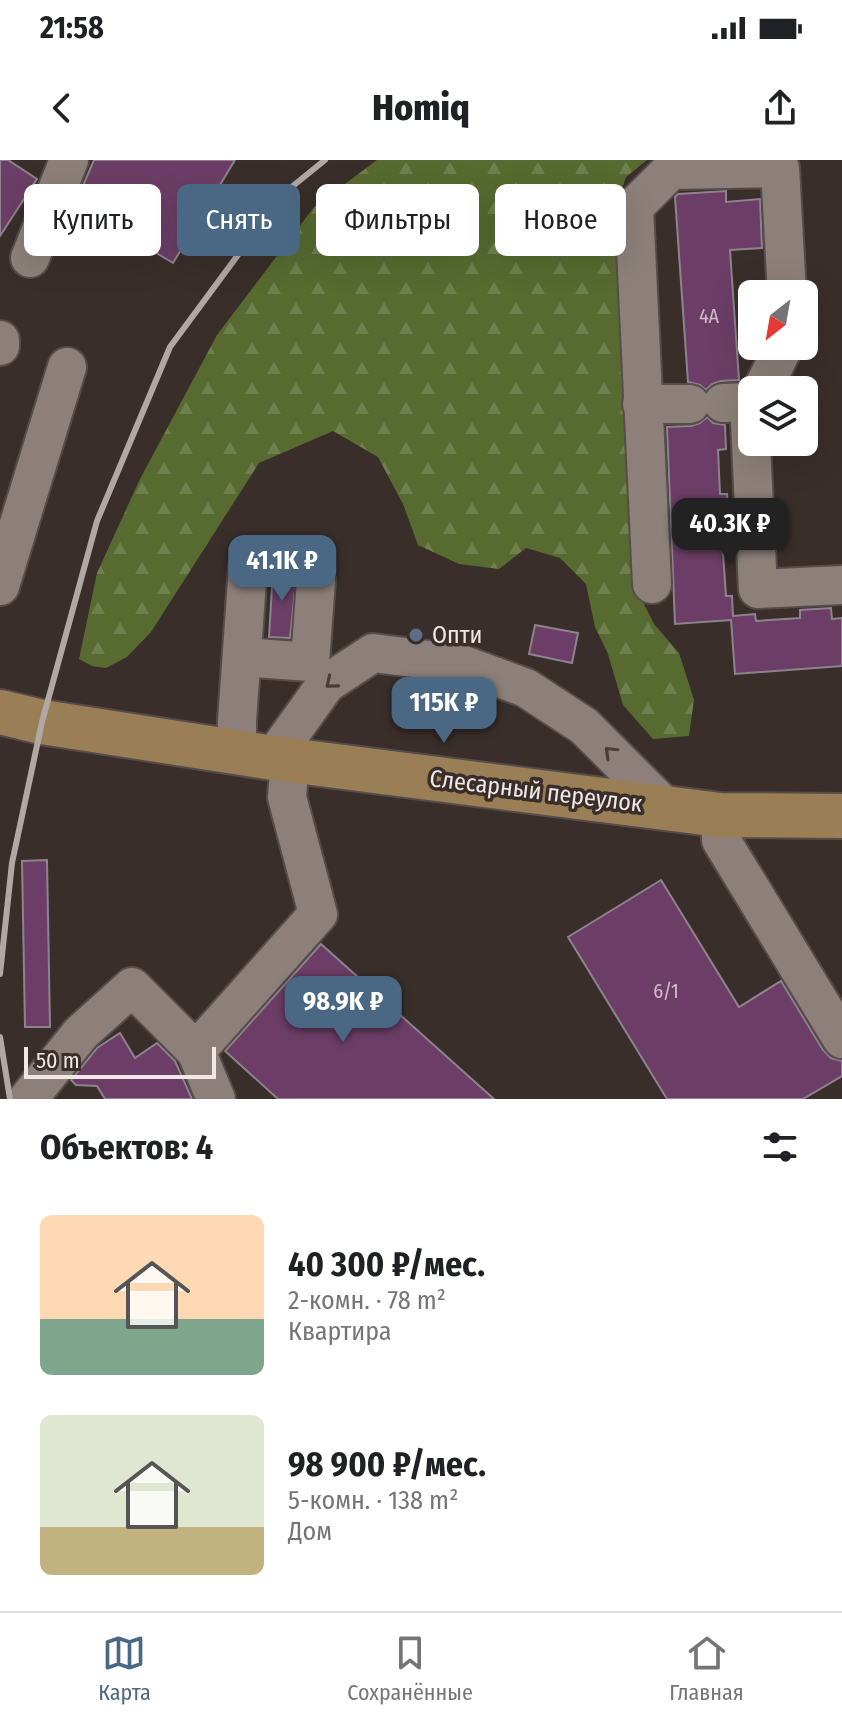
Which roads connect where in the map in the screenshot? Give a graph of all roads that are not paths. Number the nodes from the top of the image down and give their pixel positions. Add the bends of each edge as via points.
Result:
1 (69, 160) edge
2 (30, 258) dead end
3 (786, 280) edge
4 (771, 360) edge
5 (67, 367) dead end
6 (735, 400) edge
7 (642, 404) junction
8 (248, 567) dead end
9 (316, 580) dead end
10 (652, 584) dead end
11 (842, 585) edge
12 (0, 586) edge
13 (242, 657) junction
14 (0, 712) edge
15 (267, 756) junction
16 (665, 807) junction
17 (720, 815) junction
18 (842, 816) edge
19 (842, 1039) edge
20 (196, 1051) junction
21 (28, 1099) edge
22 (216, 1099) edge

1 - 2 lane
3 - 7 lane via 780,168 671,170 634,207
4 - 6 lane
5 - 12 lane
6 - 7 lane
6 - 11 lane via 758,589
7 - 10 lane
8 - 13 lane
9 - 13 lane via 310,662
13 - 15 lane
14 - 15 main road, Слесарный переулок
15 - 16 main road, Слесарный переулок
16 -> 15 lane via 584,726 526,688 461,664 373,653 326,684
15 - 20 lane via 287,797 318,914
16 - 17 main road, Слесарный переулок
17 - 18 main road, Слесарный переулок
17 - 19 lane via 721,840
20 - 21 lane via 132,987 81,1033
20 - 22 lane

